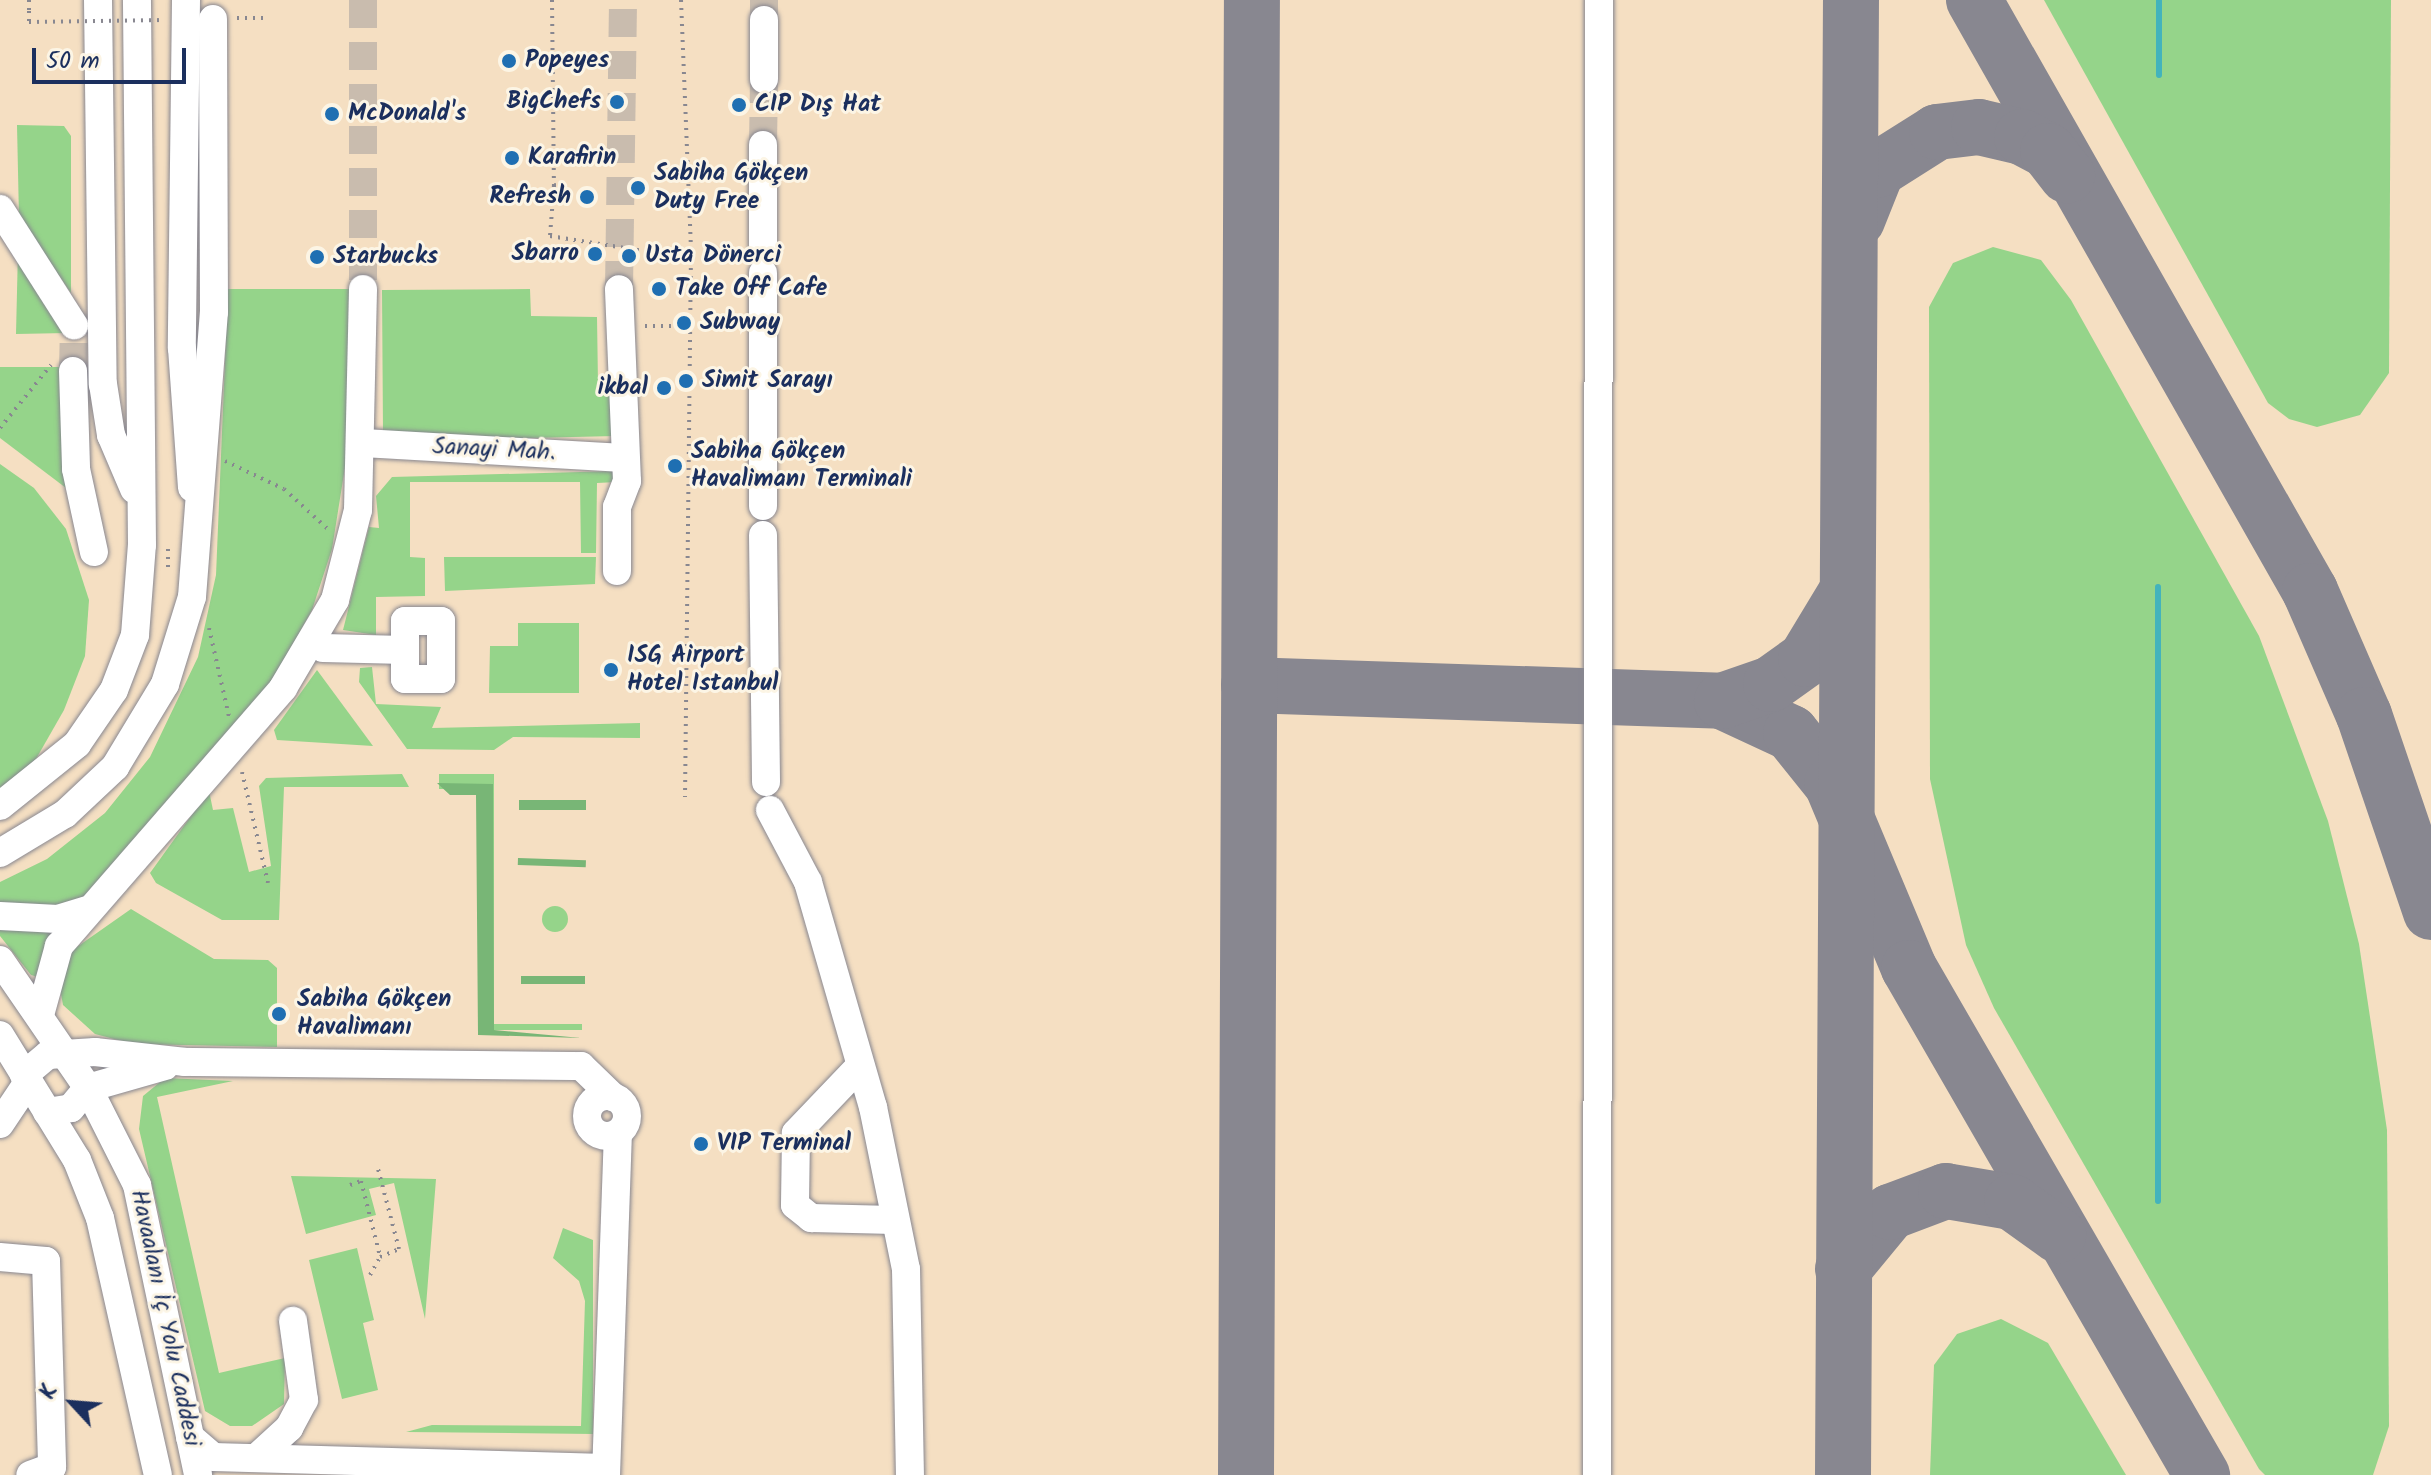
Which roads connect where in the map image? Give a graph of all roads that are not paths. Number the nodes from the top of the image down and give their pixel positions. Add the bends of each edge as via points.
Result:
1 (98, 0) edge
2 (137, 0) edge
3 (1599, 0) edge
4 (206, 11) edge
5 (764, 20) tunnel mouth
6 (764, 79) tunnel mouth
7 (763, 145) tunnel mouth
8 (0, 209) edge
9 (363, 289) tunnel mouth
10 (619, 289) tunnel mouth
11 (74, 325) tunnel mouth
12 (73, 371) tunnel mouth
13 (364, 443) junction
14 (623, 458) junction
15 (141, 505) junction
16 (763, 506) dead end
17 (763, 535) dead end
18 (94, 552) dead end
19 (617, 571) dead end
20 (323, 648) dead end
21 (405, 650) dead end
22 (0, 806) edge
23 (0, 853) edge
24 (87, 910) junction
25 (0, 916) edge
26 (0, 960) edge
27 (40, 1015) junction
28 (67, 1054) junction
29 (12, 1059) edge
30 (185, 1062) junction
31 (860, 1066) junction
32 (88, 1088) junction
33 (47, 1112) junction
34 (0, 1124) edge
35 (894, 1220) junction
36 (0, 1257) edge
37 (293, 1321) dead end
38 (190, 1437) junction
39 (256, 1458) junction
40 (606, 1472) edge
41 (30, 1475) edge
42 (158, 1475) edge
43 (198, 1475) edge
44 (910, 1475) edge
45 (1597, 1475) edge

1 - 15 street via 103,384 111,435
2 - 15 street
3 - 45 street
4 - 23 street, bridge via 182,348 199,548 177,651 135,740 65,814
5 - 6 street
7 - 16 street
8 - 11 street
9 - 13 street
10 - 14 street
12 - 18 street via 76,469
13 - 14 street, Sanayi Mah.
13 - 24 street via 349,549 335,600 283,688
14 - 19 street
15 - 22 street via 140,595 127,663 100,715 53,769
17 - 31 street via 768,796 808,882
20 - 21 street
24 - 25 street via 58,919
24 - 27 street via 59,946
26 - 27 street, Havaalanı İç Yolu Caddesi
27 - 28 street, Havaalanı İç Yolu Caddesi
28 - 29 street
28 - 30 street
28 - 32 street, Havaalanı İç Yolu Caddesi
29 - 33 street, Havaalanı İç Yolu Caddesi
29 - 34 street
30 - 32 street
30 - 40 street via 581,1066 613,1097 593,1103 587,1118 602,1136 618,1133
31 - 35 street
31 - 35 street via 796,1133 795,1205 811,1218
32 - 33 street via 71,1108
32 - 38 street, Havaalanı İç Yolu Caddesi via 137,1185
33 - 42 street, Havaalanı İç Yolu Caddesi via 77,1160 107,1241
35 - 44 street via 911,1343
36 - 41 street via 46,1261 52,1467
37 - 39 street via 304,1400 289,1428
38 - 39 street via 213,1457
38 - 43 street, Havaalanı İç Yolu Caddesi
39 - 40 street

